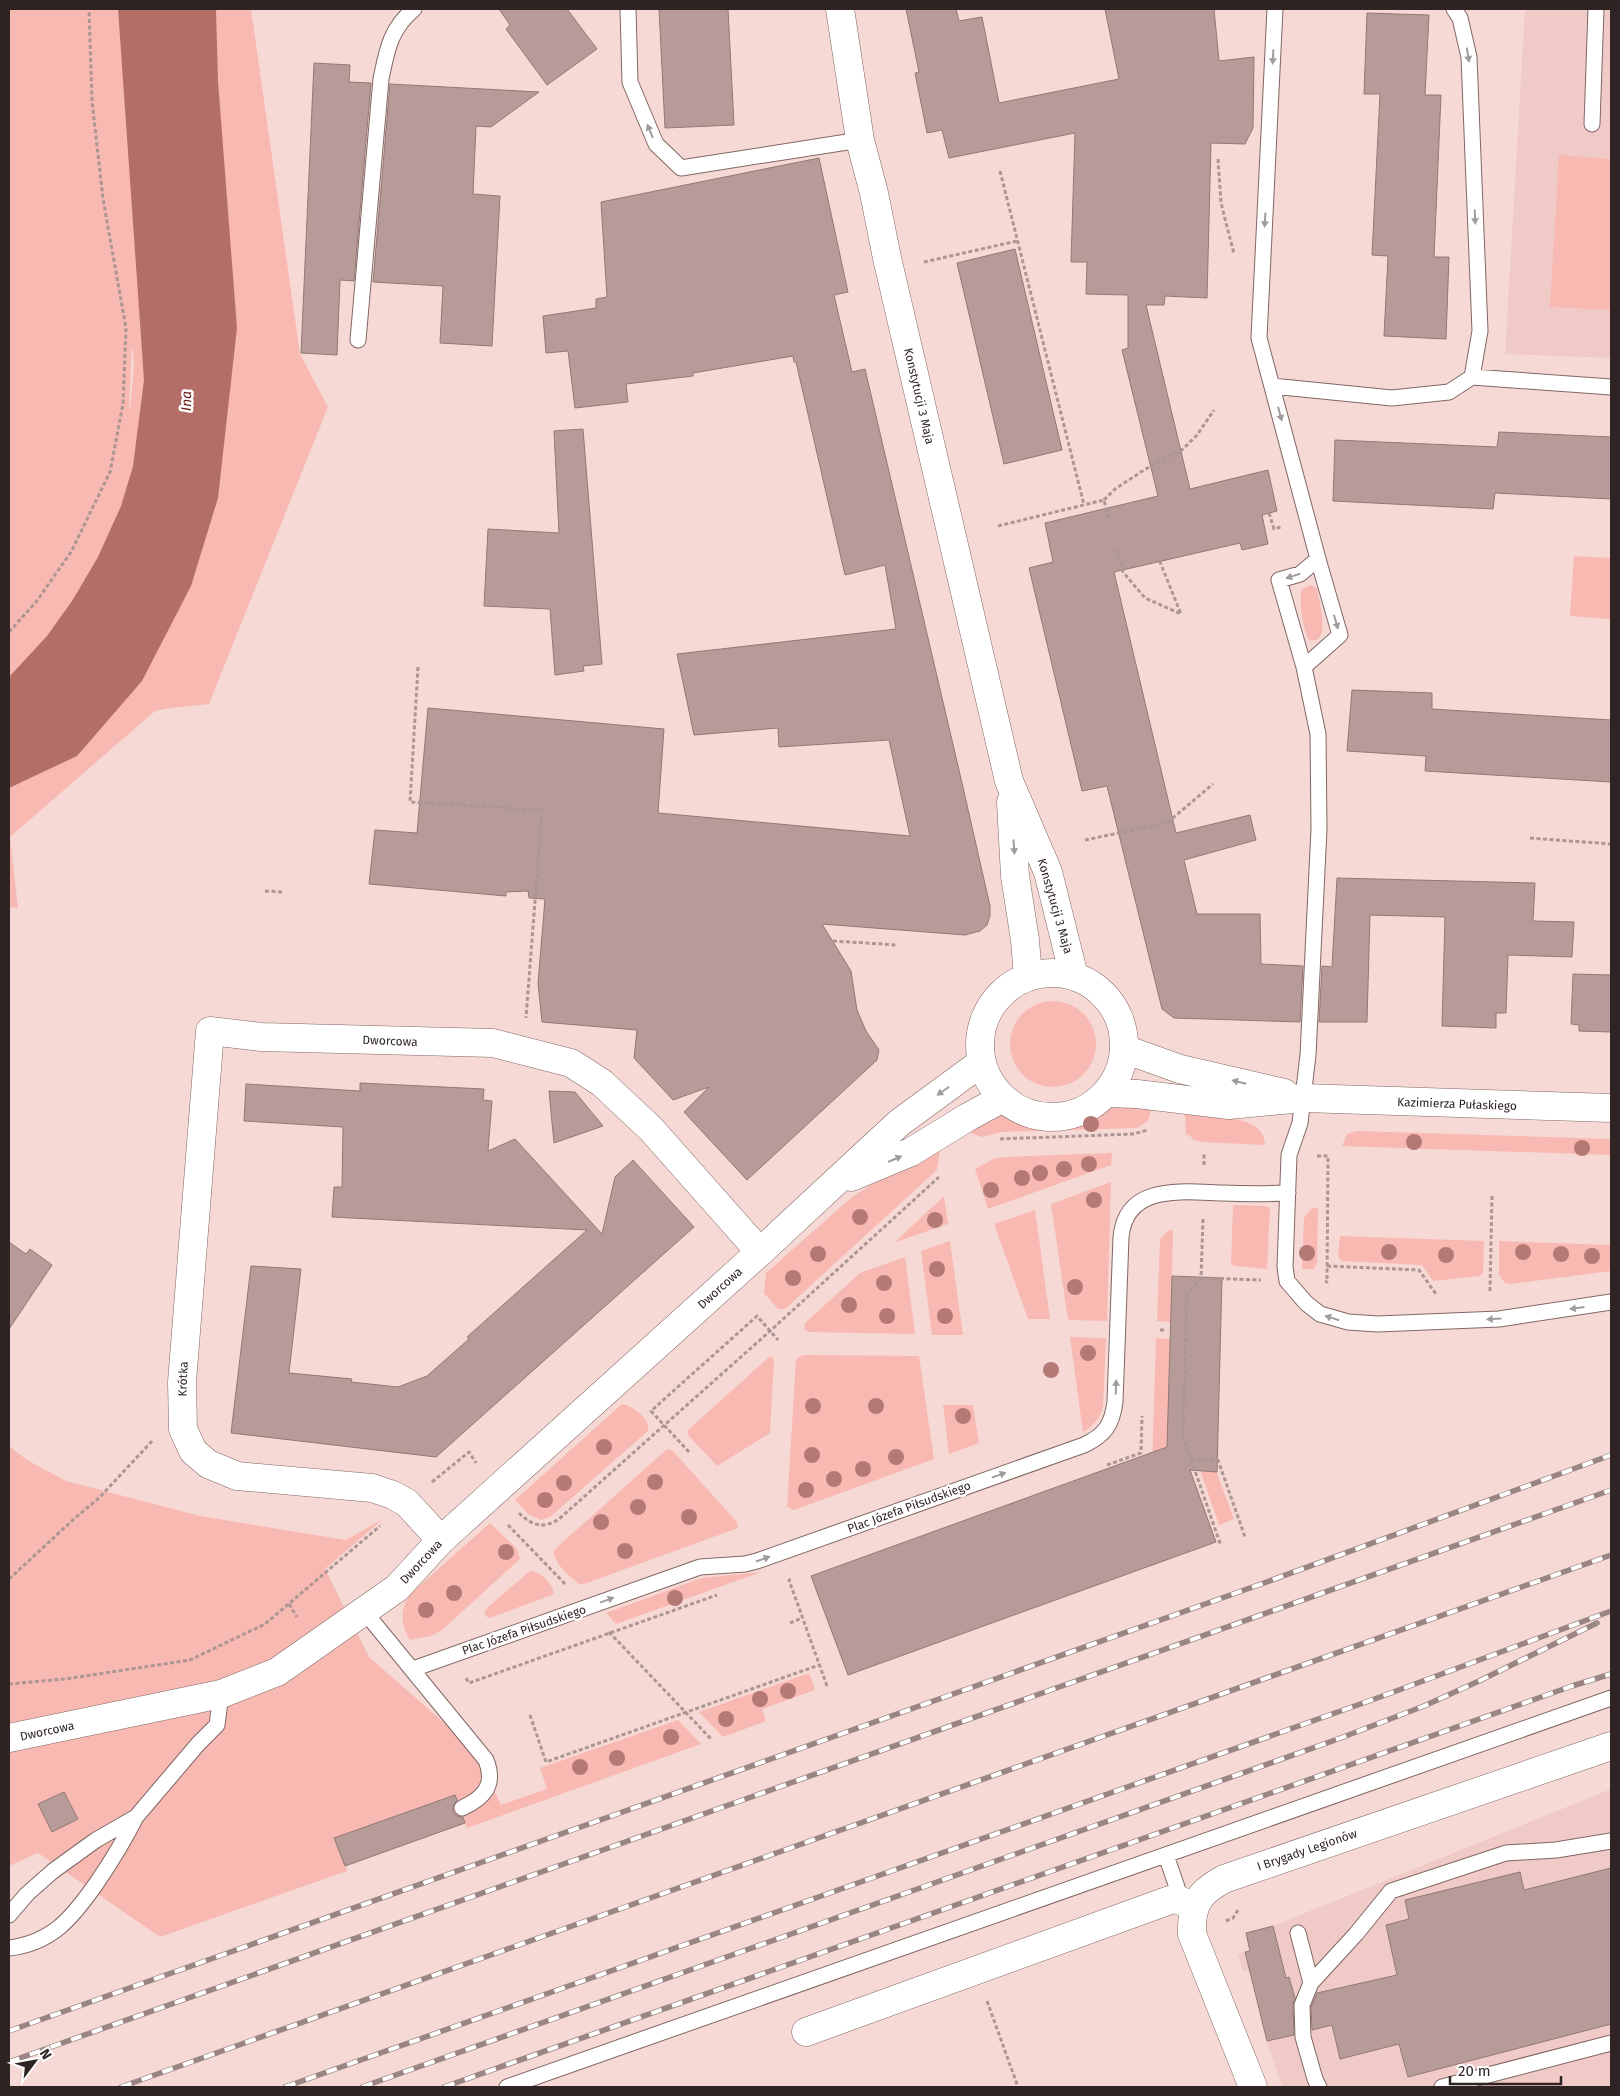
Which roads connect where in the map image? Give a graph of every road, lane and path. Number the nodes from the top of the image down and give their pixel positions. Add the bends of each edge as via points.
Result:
1 (90, 9) edge
2 (414, 9) edge
3 (628, 9) edge
4 (840, 9) edge
5 (1275, 9) edge
6 (1454, 9) edge
7 (1596, 9) edge
8 (1592, 124) dead end
9 (860, 140) junction
10 (1218, 159) dead end
11 (1000, 171) dead end
12 (1017, 240) junction
13 (924, 262) dead end
14 (1262, 292) junction
15 (358, 340) dead end
16 (1472, 377) junction
17 (1272, 386) junction
18 (1611, 387) edge
19 (1214, 410) dead end
20 (1104, 500) junction
21 (1084, 505) junction
22 (1269, 513) dead end
23 (1110, 521) dead end
24 (998, 526) dead end
25 (1274, 529) dead end
26 (1117, 550) dead end
27 (1318, 559) junction
28 (1160, 562) dead end
29 (9, 632) edge
30 (418, 667) dead end
31 (1304, 667) junction
32 (1009, 781) junction
33 (1213, 784) dead end
34 (1530, 838) dead end
35 (1085, 840) dead end
36 (1611, 844) edge
37 (265, 891) dead end
38 (284, 892) dead end
39 (833, 940) dead end
40 (897, 946) dead end
41 (1074, 976) junction
42 (1028, 977) junction
43 (526, 1026) dead end
44 (210, 1031) joint
45 (1124, 1050) junction
46 (982, 1062) junction
47 (1106, 1093) junction
48 (1161, 1096) junction
49 (1003, 1098) junction
50 (1303, 1098) junction
51 (1611, 1108) edge
52 (993, 1140) dead end
53 (1328, 1156) dead end
54 (942, 1174) dead end
55 (833, 1184) junction
56 (1288, 1192) junction
57 (1492, 1196) dead end
58 (1202, 1233) dead end
59 (760, 1252) junction
60 (1202, 1253) dead end
61 (1328, 1254) dead end
62 (1327, 1266) dead end
63 (1201, 1278) dead end
64 (1499, 1290) dead end
65 (1490, 1291) junction
66 (1481, 1292) dead end
67 (1440, 1296) dead end
68 (1611, 1302) edge
69 (770, 1330) junction
70 (1160, 1330) dead end
71 (1165, 1330) dead end
72 (778, 1340) dead end
73 (182, 1410) junction
74 (664, 1425) junction
75 (469, 1452) dead end
76 (689, 1452) dead end
77 (1191, 1459) junction
78 (407, 1503) junction
79 (516, 1510) dead end
80 (505, 1522) dead end
81 (1245, 1538) dead end
82 (441, 1540) junction
83 (1221, 1546) dead end
84 (9, 1579) edge
85 (586, 1608) junction
86 (364, 1610) junction
87 (802, 1618) dead end
88 (790, 1623) dead end
89 (819, 1665) dead end
90 (413, 1669) junction
91 (9, 1684) edge
92 (221, 1694) junction
93 (1611, 1698) edge
94 (685, 1712) junction
95 (530, 1715) dead end
96 (9, 1738) edge
97 (712, 1740) dead end
98 (1611, 1746) edge
99 (462, 1808) dead end
100 (136, 1817) junction
101 (1611, 1841) edge
102 (1166, 1855) junction
103 (1188, 1904) junction
104 (9, 1915) edge
105 (1298, 1933) dead end
106 (9, 1948) edge
107 (976, 1970) junction
108 (1311, 1983) junction
109 (806, 2032) dead end
110 (1611, 2044) edge
111 (507, 2087) edge
112 (1018, 2087) edge
113 (1253, 2087) edge
114 (1319, 2087) edge
115 (1442, 2087) edge

1 - 29 path via 92,101 103,199 126,328 123,404 110,472 75,544 36,602
2 - 15 lane via 402,19 389,42 381,78
9 -> 3 lane via 681,168 656,144 630,82
4 - 9 street, Konstytucji 3 Maja
5 -> 14 lane
6 -> 16 lane via 1460,18 1469,67 1480,331
7 - 8 lane
9 - 32 street, Konstytucji 3 Maja
10 - 14 path via 1229,238 1237,261
11 - 12 path
12 - 13 path
12 - 21 path
14 - 17 lane via 1259,338
16 - 17 lane via 1449,392 1392,398
16 - 18 lane
17 -> 27 lane
19 - 20 path via 1197,436 1183,449 1144,470
20 - 21 path
20 - 23 path
21 - 24 path
22 - 25 path
26 - 28 path via 1123,572 1144,598 1181,614
27 -> 31 lane via 1340,635
27 -> 31 lane via 1300,574 1279,580
30 - 43 path via 410,802 542,810
31 - 50 lane via 1318,734 1319,829
32 - 41 street, Konstytucji 3 Maja via 1048,872
32 -> 42 street, Konstytucji 3 Maja via 1015,876
33 - 35 path via 1167,823
34 - 36 path
37 - 38 path
39 - 40 path
41 - 42 street via 1043,973
41 - 45 street via 1101,992 1112,1004 1123,1033
42 - 46 street via 1012,985 988,1011 980,1043
44 - 59 street, Dworcowa via 261,1037 493,1043 572,1063 602,1083 651,1129
44 - 73 street, Krótka
45 - 47 street via 1122,1065
50 -> 45 street, Kazimierza Pułaskiego via 1180,1069
46 - 49 street via 994,1088
46 -> 55 street, Dworcowa via 899,1123
47 - 48 street, Kazimierza Pułaskiego
47 - 49 street via 1084,1110 1056,1117 1028,1113
48 - 50 street, Kazimierza Pułaskiego via 1229,1105
48 - 52 path via 1155,1121 1147,1131 1139,1134
55 -> 49 street, Dworcowa via 911,1152
50 - 51 street, Kazimierza Pułaskiego
50 - 56 lane via 1300,1123 1289,1155
53 - 61 path
54 - 69 path
55 - 59 street, Dworcowa
68 -> 56 lane via 1500,1319 1378,1324 1348,1322 1320,1314 1286,1280
85 -> 56 lane, Plac Józefa Piłsudskiego via 700,1567 757,1561 1098,1438 1107,1428 1115,1402 1121,1237 1127,1216 1141,1201 1170,1191
57 - 65 path
58 - 60 path
59 - 82 street, Dworcowa
62 - 67 path via 1419,1270 1432,1291
63 - 77 path via 1187,1294 1183,1436
64 - 65 path
65 - 66 path
69 - 72 path
69 - 74 path
69 - 74 path via 757,1316 651,1411
70 - 71 path
73 - 78 street, Krótka via 183,1429 193,1451 208,1464 237,1476 372,1488
73 - 84 path via 99,1498
74 - 76 path
74 - 79 path via 552,1523 546,1526 534,1524
75 - 78 path
77 - 81 path via 1218,1460
77 - 83 path
78 - 82 street, Krótka
78 - 91 path via 265,1624 190,1660
80 - 85 path
82 - 86 street, Dworcowa via 397,1588
85 - 90 lane, Plac Józefa Piłsudskiego
85 - 94 path
86 - 90 lane
86 - 92 street, Dworcowa via 277,1672
87 - 88 path
89 - 94 path
90 - 99 lane via 464,1730 490,1770 488,1786 476,1802
92 - 96 street, Dworcowa
92 - 100 lane via 217,1725
93 - 102 lane
94 - 95 path via 546,1762
94 - 97 path
98 - 103 street, I Brygady Legionów via 1224,1879
100 - 104 lane via 96,1840 53,1871
100 - 106 lane via 115,1857 66,1923 26,1946
101 - 108 lane via 1556,1850 1506,1853 1391,1891
102 - 103 lane
102 - 111 lane
103 - 107 street via 1177,1899 1150,1906
103 - 113 street via 1192,1934
105 - 108 lane
107 - 109 street
107 - 112 path
108 - 114 lane via 1302,2005 1303,2037
110 - 115 lane

